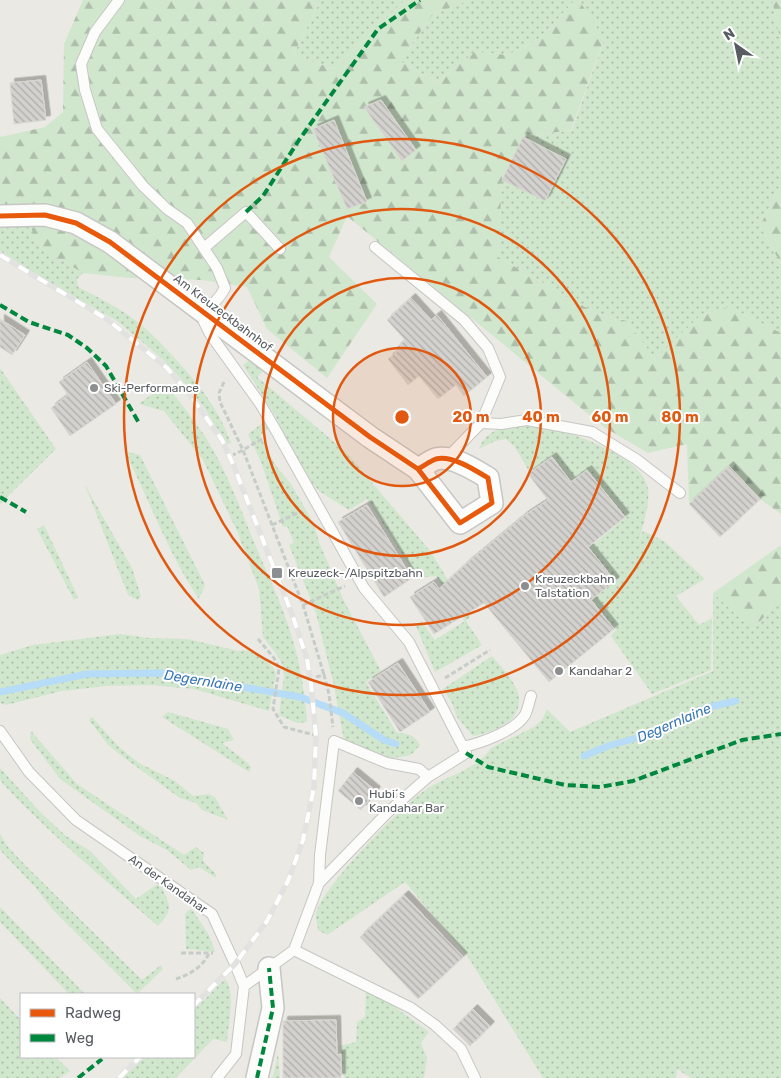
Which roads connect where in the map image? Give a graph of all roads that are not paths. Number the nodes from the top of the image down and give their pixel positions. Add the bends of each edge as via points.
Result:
1 (119, 0) edge
2 (0, 216) edge
3 (375, 247) dead end
4 (204, 248) junction
5 (280, 249) dead end
6 (202, 310) junction
7 (481, 423) junction
8 (446, 458) junction
9 (418, 469) junction
10 (680, 493) dead end
11 (531, 696) dead end
12 (0, 730) edge
13 (463, 747) junction
14 (428, 777) junction
15 (319, 883) junction
16 (294, 950) junction
17 (269, 968) junction
18 (244, 986) junction
19 (217, 1078) edge
20 (257, 1078) edge
21 (475, 1078) edge

1 - 4 lane, Am Kreuzeckbahnhof via 95,32 81,64 97,130 144,186 187,223
2 - 6 street, Am Kreuzeckbahnhof via 45,215 76,223 110,242
3 - 7 lane via 464,320 488,348 500,377
4 - 5 lane via 246,212
4 - 6 lane, Am Kreuzeckbahnhof via 225,288 219,299
6 - 9 street, Am Kreuzeckbahnhof via 370,437
6 - 13 lane via 210,334 261,405 364,588 409,642
7 - 8 lane
7 - 10 lane via 527,420 592,432 636,459
8 - 9 street via 436,459
8 - 9 street, Am Kreuzeckbahnhof via 488,478 492,503 460,523
11 - 13 lane via 524,716 511,728 481,743
12 - 18 lane, An der Kandahar via 28,772 76,820 212,914
13 - 14 lane via 466,754
14 - 15 lane via 388,812
14 - 15 lane via 419,769 387,763 334,741
15 - 16 lane
16 - 17 lane
16 - 21 lane via 411,1008 461,1049
17 - 18 lane
17 - 20 street via 273,1008
18 - 19 lane, An der Kandahar via 236,1054

